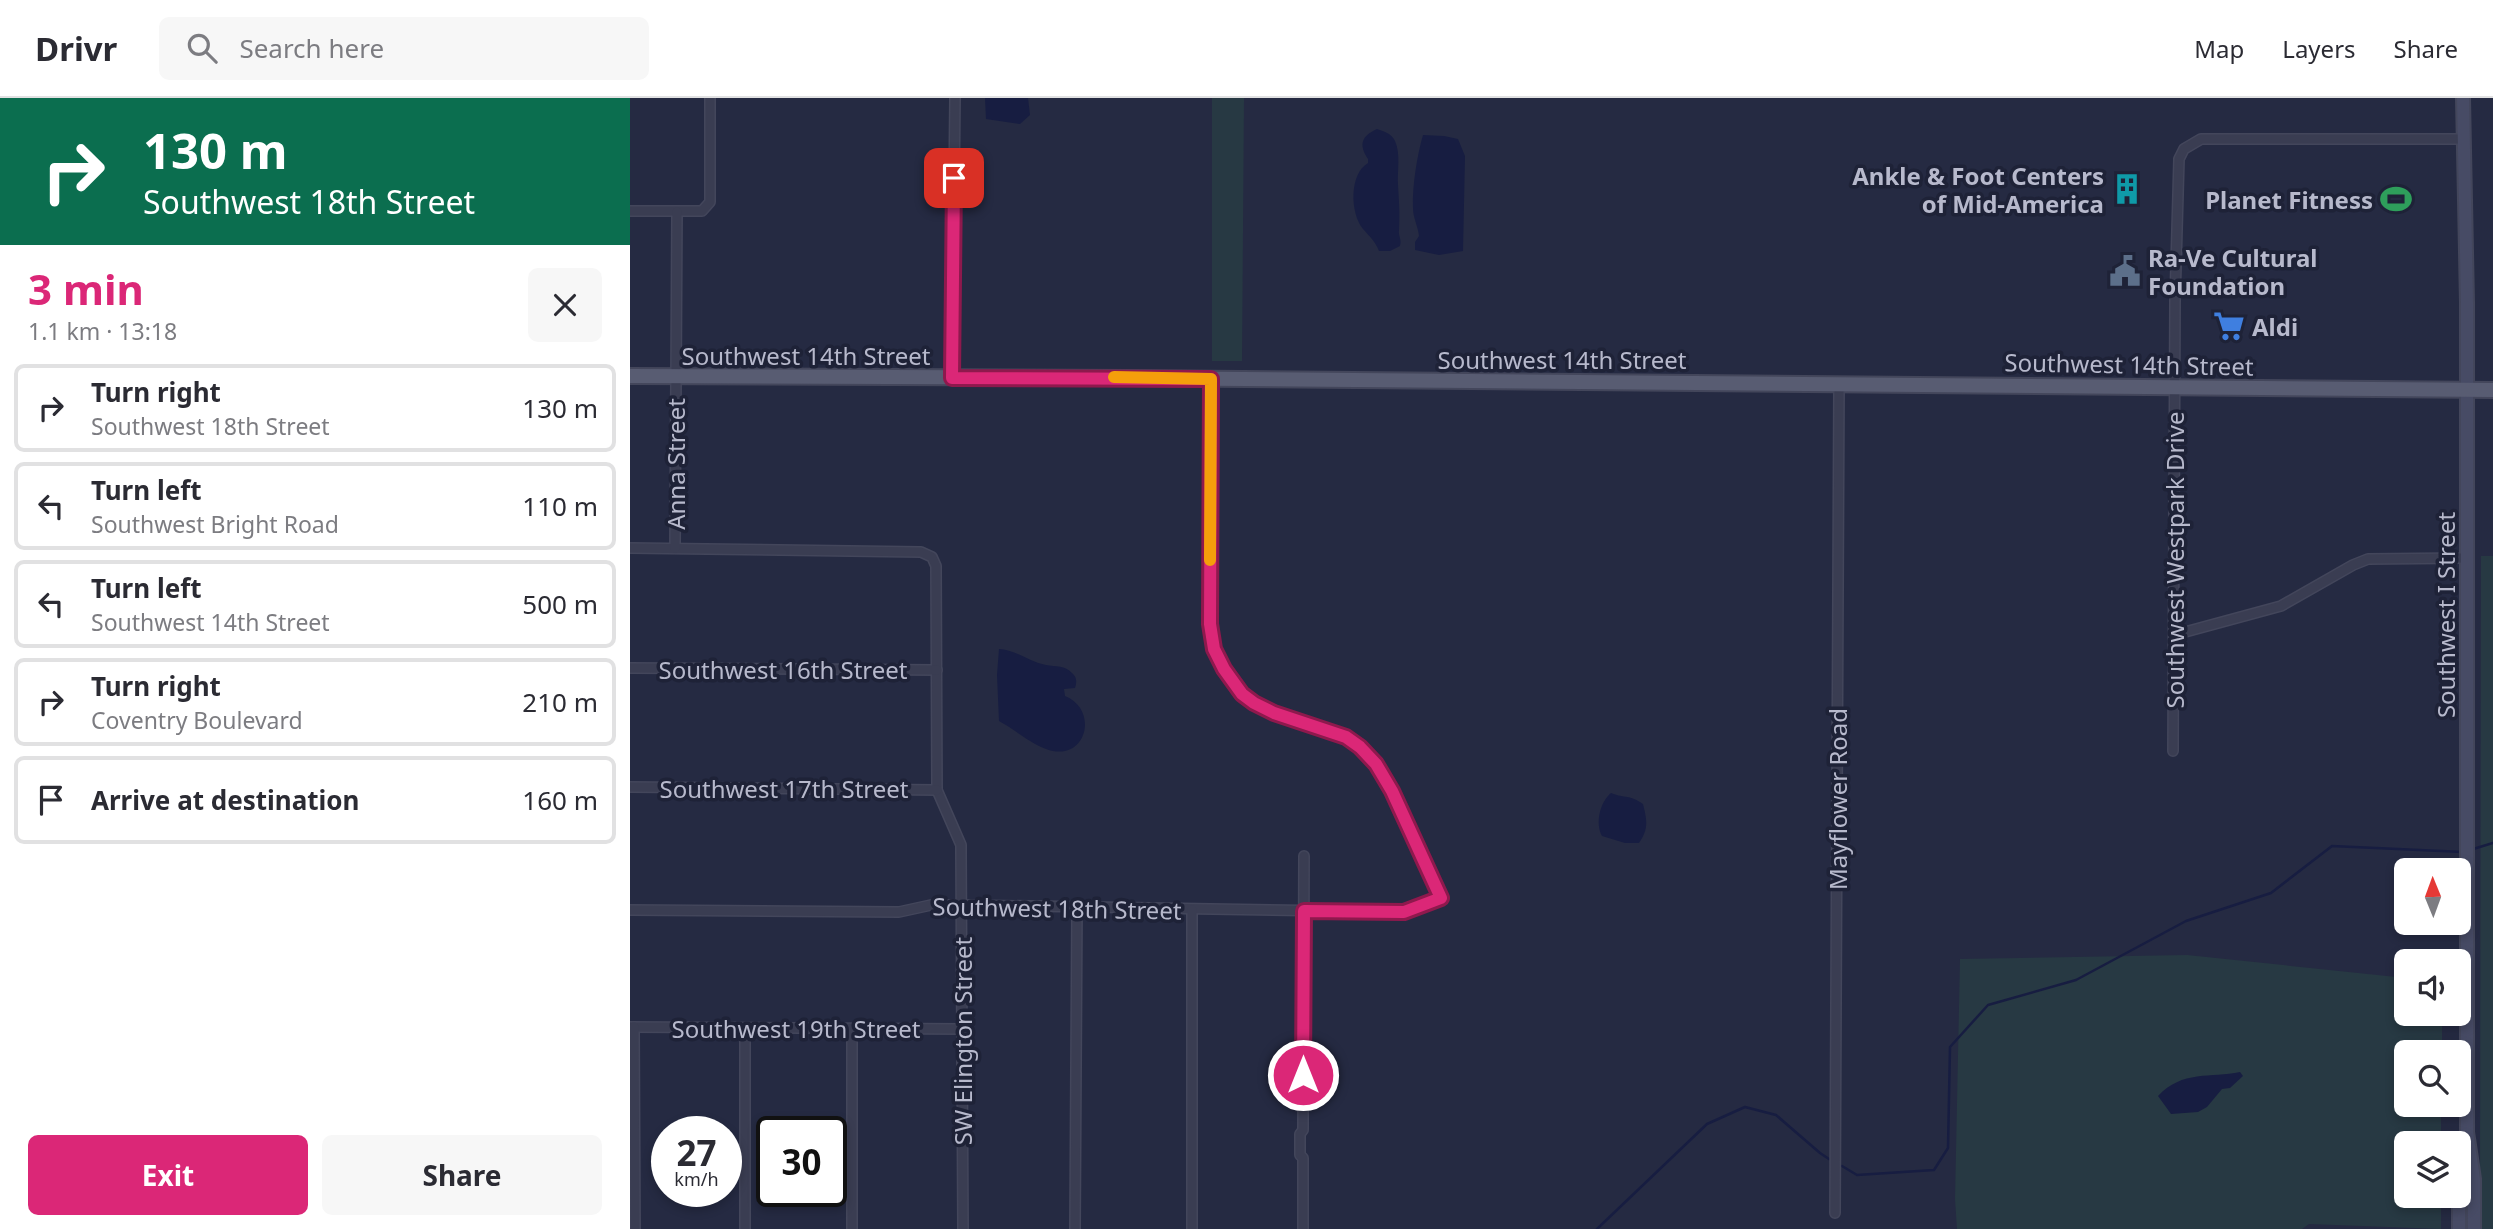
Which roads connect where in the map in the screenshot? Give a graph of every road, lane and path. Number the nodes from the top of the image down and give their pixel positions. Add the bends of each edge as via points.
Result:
1 (710, 98) edge
2 (955, 98) edge
3 (2463, 98) edge
4 (2463, 139) junction
5 (630, 211) edge
6 (677, 212) junction
7 (630, 376) edge
8 (676, 377) junction
9 (952, 378) junction
10 (1211, 379) junction
11 (1839, 384) junction
12 (2174, 387) junction
13 (2466, 390) junction
14 (2493, 390) edge
15 (630, 548) edge
16 (675, 548) junction
17 (2466, 558) junction
18 (2174, 635) junction
19 (630, 668) edge
20 (937, 670) junction
21 (2173, 751) dead end
22 (630, 787) edge
23 (937, 790) junction
24 (1304, 856) dead end
25 (961, 905) junction
26 (1077, 907) junction
27 (1192, 909) junction
28 (630, 910) edge
29 (1304, 911) junction
30 (632, 1027) edge
31 (745, 1029) junction
32 (852, 1029) junction
33 (961, 1029) junction
34 (2467, 1131) edge
35 (2471, 1159) edge
36 (2459, 1208) edge
37 (1835, 1213) dead end
38 (635, 1229) edge
39 (746, 1229) edge
40 (852, 1229) edge
41 (963, 1229) edge
42 (1075, 1229) edge
43 (1192, 1229) edge
44 (1303, 1229) edge
45 (2459, 1229) edge
46 (2474, 1229) edge

1 - 6 street via 710,202 702,211
2 - 9 street
3 - 4 main road, Southwest I Street
4 - 12 street, Southwest Westpark Drive via 2201,139 2183,149 2179,159
4 - 13 main road, Southwest I Street
5 - 6 street
6 - 8 street, Anna Street
7 - 8 main road, Southwest 14th Street
8 - 9 main road, Southwest 14th Street
8 - 16 street, Anna Street
9 - 10 main road, Southwest 14th Street
10 - 11 main road, Southwest 14th Street
10 - 29 street, Southwest 18th Street via 1210,624 1214,649 1232,682 1254,703 1346,737 1376,764 1441,898 1404,912
11 - 12 main road, Southwest 14th Street
11 - 37 street, Mayflower Road
12 - 13 main road, Southwest 14th Street
12 - 18 street, Southwest Westpark Drive
13 - 14 main road, Southwest 14th Street
13 - 17 main road, Southwest I Street
15 - 16 street
16 - 20 street via 921,552 932,557 936,566
17 - 18 street via 2368,559 2281,606
17 - 34 main road, Southwest I Street
18 - 21 street, Southwest Westpark Drive
19 - 20 street, Southwest 16th Street
20 - 23 street
22 - 23 street, Southwest 17th Street
23 - 25 street, SW Elington Street via 961,845
24 - 29 street
25 - 26 street, Southwest 18th Street
25 - 28 street, Southwest 18th Street via 900,912
25 - 33 street, SW Elington Street
26 - 27 street, Southwest 18th Street
26 - 42 street
27 - 29 street, Southwest 18th Street
27 - 43 street
29 - 44 street
30 - 31 street, Southwest 19th Street
30 - 38 street
31 - 32 street, Southwest 19th Street
31 - 39 street
32 - 33 street, Southwest 19th Street
32 - 40 street
33 - 41 street, SW Elington Street
35 - 46 main road, Southwest I Street
36 - 45 main road

